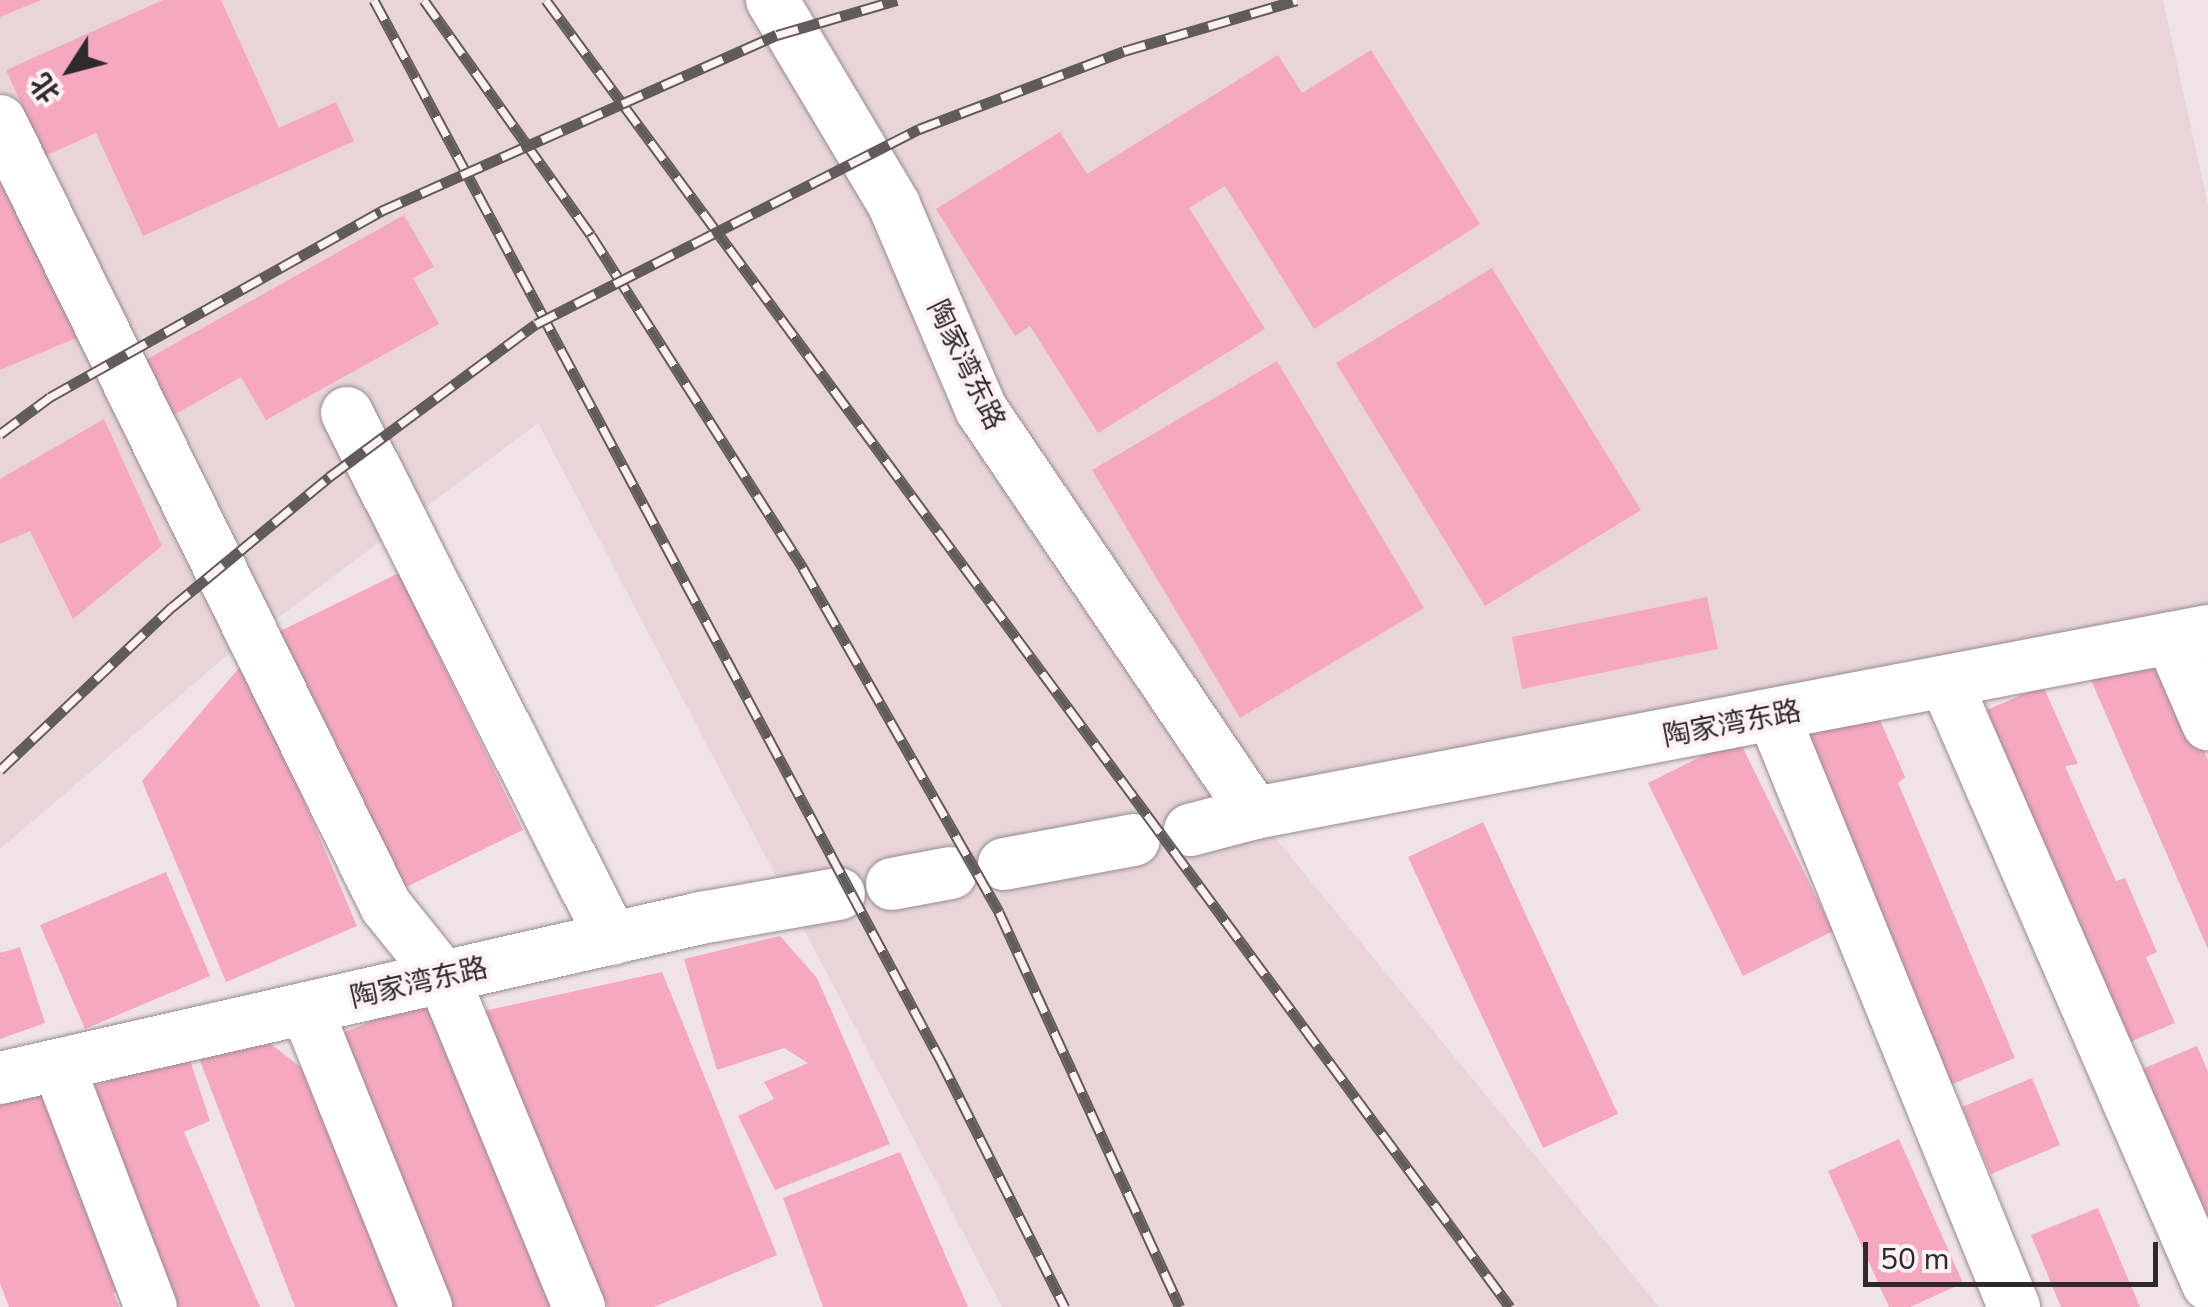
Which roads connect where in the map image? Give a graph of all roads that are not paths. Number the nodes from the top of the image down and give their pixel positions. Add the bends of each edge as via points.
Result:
1 (772, 0) edge
2 (0, 121) edge
3 (346, 412) dead end
4 (2190, 634) edge
5 (1946, 682) junction
6 (1774, 716) junction
7 (2208, 724) edge
8 (1254, 813) junction
9 (1190, 830) dead end
10 (1134, 840) dead end
11 (1004, 864) dead end
12 (951, 873) dead end
13 (892, 884) dead end
14 (839, 894) dead end
15 (612, 939) junction
16 (443, 978) junction
17 (306, 1008) junction
18 (58, 1065) junction
19 (0, 1078) edge
20 (2208, 1284) edge
21 (152, 1307) edge
22 (426, 1307) edge
23 (579, 1307) edge
24 (2014, 1307) edge

1 - 8 street, 陶家湾东路 via 894,205 981,408
2 - 16 street via 386,906
3 - 15 street
4 - 5 street, 陶家湾东路
4 - 7 street
5 - 6 street, 陶家湾东路
5 - 20 street
6 - 8 street, 陶家湾东路
6 - 24 street
8 - 9 street, 陶家湾东路
10 - 11 street
12 - 13 street
14 - 15 street, 陶家湾东路
15 - 16 street, 陶家湾东路
16 - 17 street, 陶家湾东路
16 - 23 street
17 - 18 street, 陶家湾东路
17 - 22 street
18 - 19 street, 陶家湾东路
18 - 21 street

